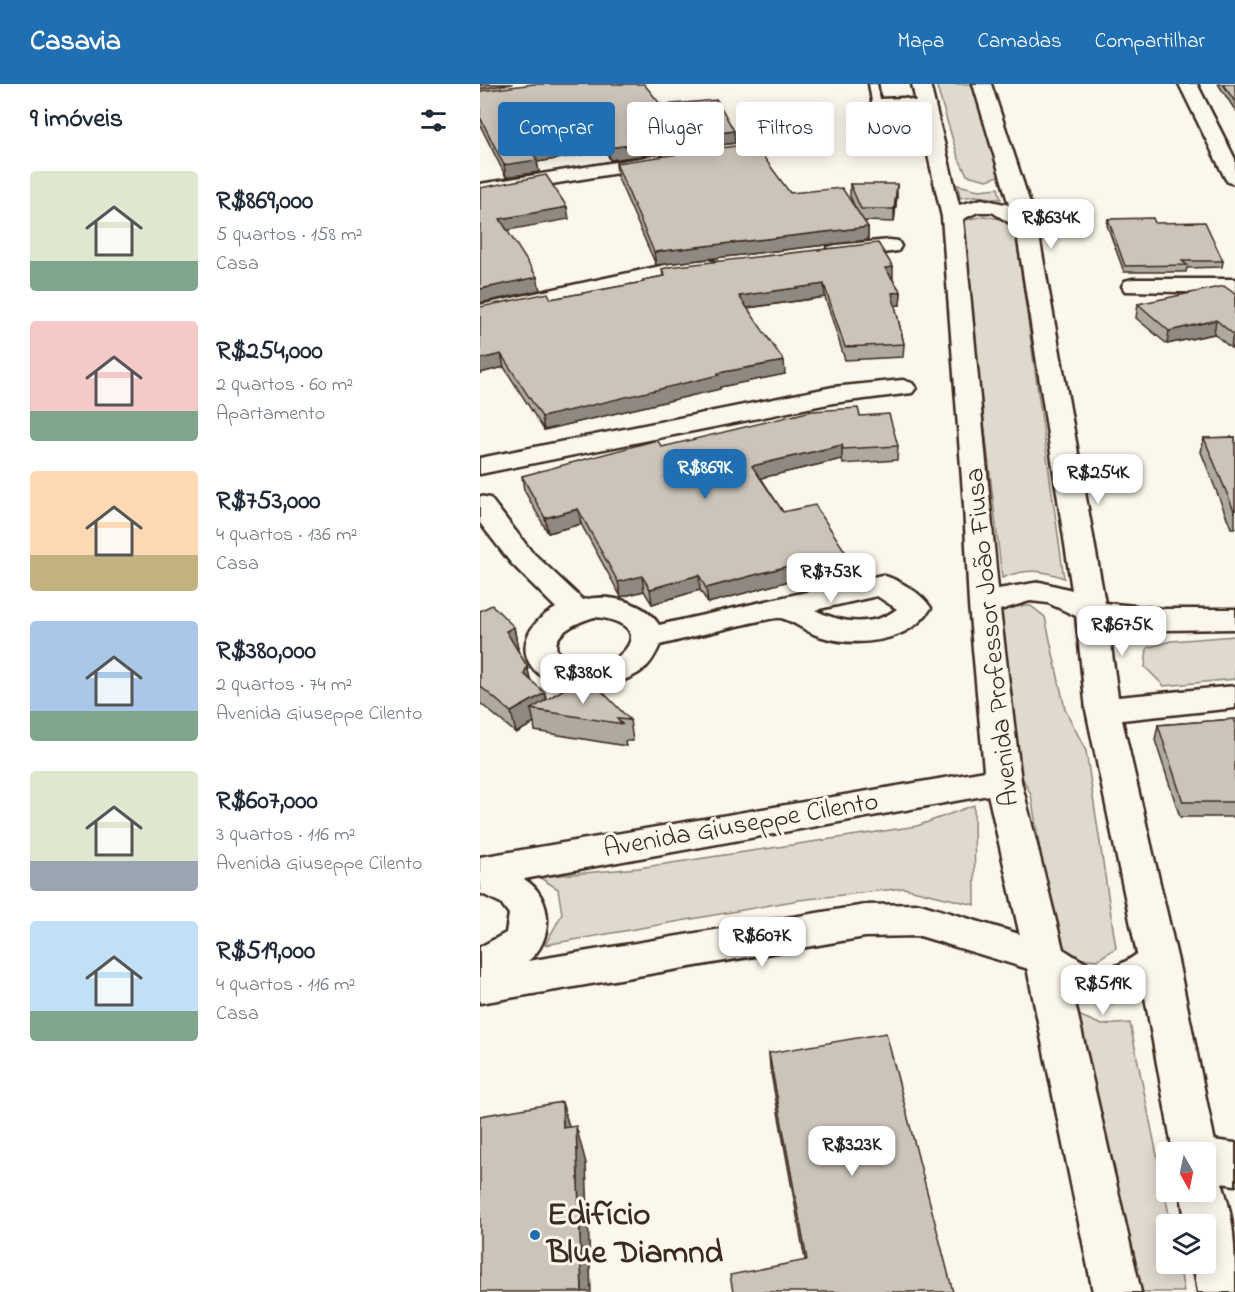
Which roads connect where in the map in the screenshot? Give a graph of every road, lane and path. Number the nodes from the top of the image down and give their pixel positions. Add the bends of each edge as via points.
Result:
1 (873, 84) edge
2 (921, 84) edge
3 (982, 84) edge
4 (1188, 84) edge
5 (876, 102) joint
6 (908, 102) edge
7 (925, 102) edge
8 (932, 131) edge
9 (1229, 153) edge
10 (680, 157) edge
11 (939, 161) junction
12 (1235, 178) edge
13 (964, 180) dead end
14 (480, 190) edge
15 (952, 217) junction
16 (1026, 225) junction
17 (890, 246) dead end
18 (820, 254) edge
19 (728, 265) edge
20 (1133, 286) dead end
21 (1235, 286) edge
22 (480, 312) edge
23 (903, 388) dead end
24 (480, 465) edge
25 (480, 504) edge
26 (984, 604) junction
27 (784, 606) dead end
28 (576, 610) junction
29 (1091, 610) junction
30 (1235, 619) edge
31 (647, 638) junction
32 (1235, 697) edge
33 (1103, 710) junction
34 (1003, 781) junction
35 (480, 872) edge
36 (480, 877) edge
37 (1045, 958) junction
38 (1158, 961) junction
39 (480, 964) edge
40 (480, 986) edge
41 (1193, 1142) edge
42 (1216, 1161) edge
43 (1235, 1164) edge
44 (1205, 1202) edge
45 (1117, 1292) edge
46 (1222, 1292) edge

1 - 5 lane
2 - 7 main road, Avenida Professor João Fiusa
3 - 16 main road via 1003,179
4 - 9 main road
5 - 6 lane
8 - 11 main road, Avenida Professor João Fiusa
9 - 12 main road
10 - 14 main road
11 - 13 main road
11 - 15 main road, Avenida Professor João Fiusa
15 - 16 main road via 967,207 995,205
15 - 26 main road, Avenida Professor João Fiusa
16 - 29 main road
17 - 18 main road
19 - 22 main road via 670,271
20 - 21 main road
23 - 24 main road via 833,395
25 - 28 main road via 521,557
26 - 29 main road via 1017,591 1039,591
26 - 34 main road, Avenida Professor João Fiusa
27 - 31 main road
28 - 31 main road via 610,607 625,611 641,622
28 - 31 main road via 547,626 539,638 538,650 543,661 568,675 595,676 621,669 635,660
29 - 30 main road via 1188,621
29 - 33 main road
32 - 33 main road
33 - 38 main road
34 - 35 main road, Avenida Giuseppe Cilento
34 - 37 main road, Avenida Professor João Fiusa
36 - 39 main road via 514,889 525,901 529,918 526,935 516,949
37 - 38 main road via 1085,983 1106,987 1133,981
37 - 40 main road via 920,920 865,921
37 - 45 main road, Avenida Professor João Fiusa
38 - 41 main road
42 - 43 main road
44 - 46 main road

